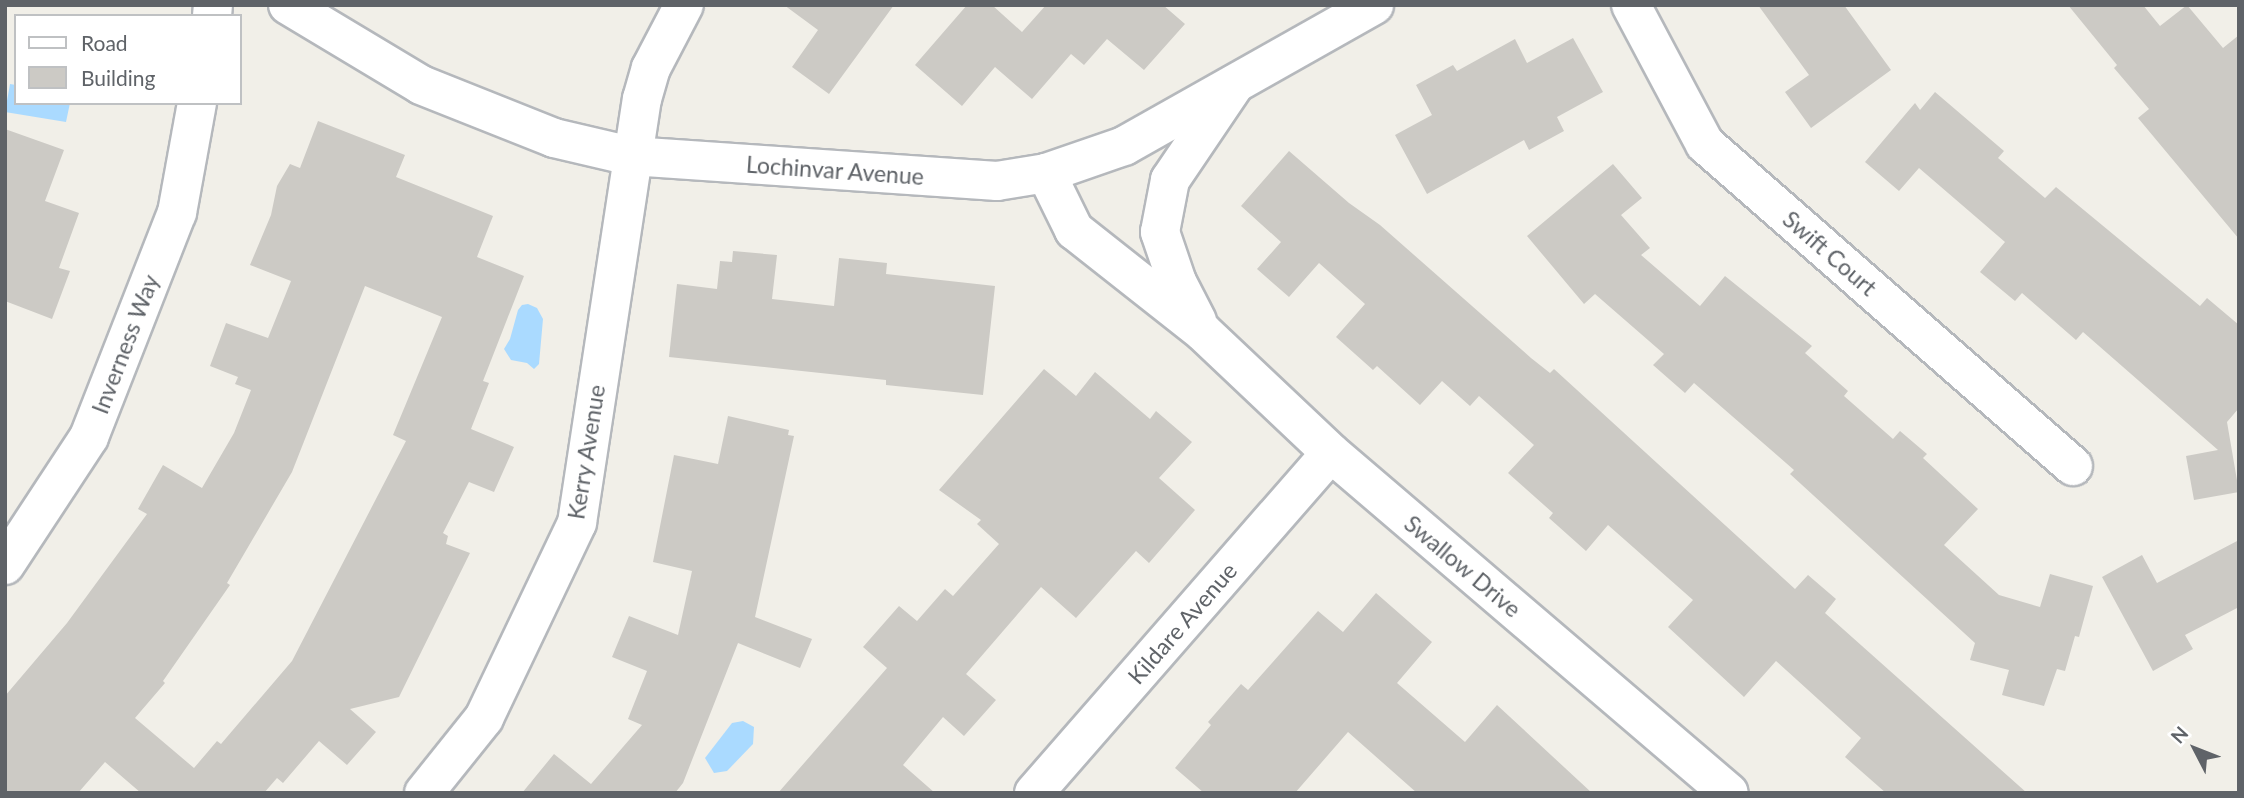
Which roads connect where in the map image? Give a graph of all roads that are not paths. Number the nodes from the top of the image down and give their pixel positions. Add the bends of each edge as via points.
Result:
1 (288, 5) edge
2 (684, 5) edge
3 (1374, 5) edge
4 (1630, 5) edge
5 (1238, 79) junction
6 (197, 105) edge
7 (631, 156) junction
8 (1046, 173) junction
9 (1203, 332) junction
10 (1331, 453) junction
11 (2073, 466) dead end
12 (5, 565) edge
13 (424, 793) edge
14 (1034, 793) edge
15 (1729, 793) edge

1 - 7 street, Lochinvar Avenue via 421,85 554,138
2 - 7 street, Kerry Avenue via 651,68
3 - 5 street, Lochinvar Avenue
4 - 11 street, Swift Court via 1705,144
5 - 8 street, Lochinvar Avenue via 1124,146
5 - 9 street, Swallow Drive via 1170,180 1160,232 1177,282
6 - 12 street, Inverness Way via 177,213 89,437
7 - 8 street, Lochinvar Avenue via 997,181
7 - 13 street, Kerry Avenue via 577,523 484,718
8 - 9 street, Swallow Drive via 1074,230
9 - 10 street, Swallow Drive
10 - 14 street, Kildare Avenue
10 - 15 street, Swallow Drive

